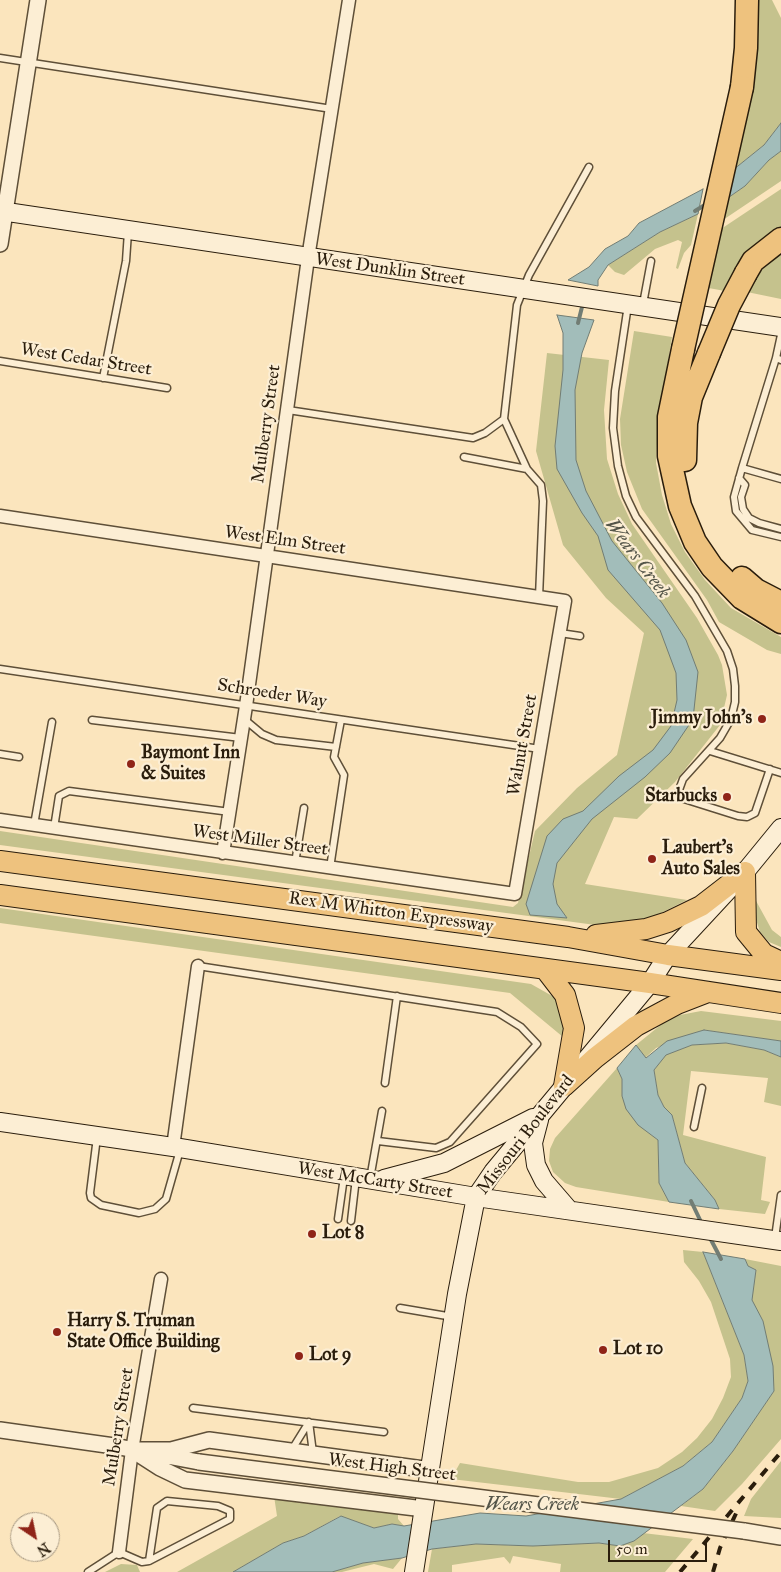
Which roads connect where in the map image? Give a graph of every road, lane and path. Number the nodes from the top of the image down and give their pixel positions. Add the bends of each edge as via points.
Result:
1 (38, 0) edge
2 (349, 0) edge
3 (747, 0) edge
4 (0, 58) edge
5 (27, 62) junction
6 (333, 109) junction
7 (589, 167) dead end
8 (2, 211) edge
9 (128, 230) junction
10 (781, 239) edge
11 (0, 244) edge
12 (308, 258) junction
13 (651, 261) dead end
14 (522, 289) junction
15 (635, 305) junction
16 (781, 327) edge
17 (781, 335) edge
18 (779, 359) edge
19 (0, 361) edge
20 (103, 378) junction
21 (167, 388) dead end
22 (288, 410) junction
23 (504, 419) junction
24 (464, 457) dead end
25 (742, 468) junction
26 (527, 469) junction
27 (740, 478) junction
28 (781, 479) edge
29 (0, 516) edge
30 (781, 529) edge
31 (781, 537) edge
32 (265, 556) junction
33 (539, 597) junction
34 (565, 601) joint
35 (781, 607) edge
36 (560, 633) junction
37 (580, 636) dead end
38 (0, 669) edge
39 (246, 706) junction
40 (244, 719) junction
41 (92, 720) dead end
42 (341, 720) junction
43 (52, 722) dead end
44 (241, 738) junction
45 (336, 747) junction
46 (540, 749) junction
47 (710, 751) junction
48 (0, 754) edge
49 (19, 757) dead end
50 (770, 769) junction
51 (781, 773) edge
52 (304, 808) dead end
53 (230, 812) junction
54 (0, 820) edge
55 (34, 825) junction
56 (54, 828) junction
57 (781, 828) edge
58 (223, 853) junction
59 (0, 861) edge
60 (295, 863) junction
61 (330, 868) junction
62 (745, 872) junction
63 (0, 894) edge
64 (516, 894) joint
65 (568, 937) junction
66 (668, 955) junction
67 (781, 962) edge
68 (198, 966) joint
69 (545, 969) junction
70 (781, 970) edge
71 (650, 983) junction
72 (708, 992) junction
73 (397, 996) junction
74 (781, 1003) edge
75 (385, 1082) dead end
76 (564, 1086) junction
77 (702, 1088) dead end
78 (382, 1111) dead end
79 (540, 1114) junction
80 (0, 1122) edge
81 (694, 1127) dead end
82 (97, 1136) junction
83 (378, 1141) junction
84 (177, 1148) junction
85 (362, 1179) junction
86 (781, 1194) edge
87 (476, 1197) junction
88 (569, 1210) junction
89 (338, 1219) dead end
90 (351, 1221) dead end
91 (778, 1240) edge
92 (160, 1279) dead end
93 (400, 1308) dead end
94 (454, 1317) junction
95 (193, 1408) dead end
96 (309, 1422) junction
97 (0, 1430) edge
98 (384, 1432) dead end
99 (132, 1450) junction
100 (290, 1451) junction
101 (313, 1454) junction
102 (431, 1470) junction
103 (424, 1509) junction
104 (781, 1537) edge
105 (119, 1552) junction
106 (149, 1561) junction
107 (415, 1568) edge
108 (88, 1572) edge

1 - 5 street
2 - 6 street, Mulberry Street
3 - 35 highway, bridge via 742,87 683,349 670,417 669,456 680,506 695,542 712,567 742,598
4 - 5 lane
5 - 6 lane
5 - 8 street
6 - 12 street, Mulberry Street
7 - 14 lane
8 - 9 main road, West Dunklin Street
8 - 11 street
9 - 12 main road, West Dunklin Street
9 - 20 lane via 126,261
10 - 35 highway, bridge via 753,262 729,305 691,397 684,449 691,503 703,528 739,576
12 - 14 main road, West Dunklin Street
12 - 22 street, Mulberry Street
13 - 15 lane
14 - 15 main road, West Dunklin Street
14 - 23 lane via 517,305
15 - 16 main road, West Dunklin Street
15 - 47 lane via 615,390 613,428 618,466 636,518 695,596 727,651 733,670 735,702 730,719
17 - 18 lane
18 - 25 lane
19 - 20 lane, West Cedar Street
20 - 21 lane, West Cedar Street
22 - 23 lane via 473,438
22 - 32 street, Mulberry Street
23 - 26 lane
24 - 26 lane
25 - 27 lane
25 - 28 lane
26 - 33 lane via 541,485 543,501
27 - 30 lane via 745,485 741,497 743,509 749,518
27 - 31 lane via 734,497 741,518 752,530
29 - 32 street, West Elm Street
32 - 33 street, West Elm Street
32 - 39 street, Mulberry Street
33 - 34 street, West Elm Street
34 - 36 street, Walnut Street
36 - 37 lane
36 - 46 street, Walnut Street
38 - 39 lane, Schroeder Way
39 - 40 street, Mulberry Street
39 - 42 lane, Schroeder Way
40 - 44 street, Mulberry Street
40 - 45 lane via 262,734 276,740
41 - 44 lane
42 - 45 lane
42 - 46 lane, Schroeder Way
43 - 55 lane
44 - 53 street, Mulberry Street
45 - 61 lane via 334,757 344,775
46 - 64 street, Walnut Street
47 - 50 lane
47 - 50 lane via 683,779 680,790 684,799 747,817 755,812
48 - 49 lane
50 - 51 lane
52 - 60 lane
53 - 56 lane via 69,791 59,796
53 - 58 street, Mulberry Street
54 - 55 street, West Miller Street
55 - 56 street, West Miller Street
56 - 58 street, West Miller Street
57 - 62 main road, Missouri Boulevard
58 - 60 street, West Miller Street
59 - 65 highway, Rex M Whitton Expressway
60 - 61 street, West Miller Street
61 - 64 street, West Miller Street
62 - 65 highway via 701,906 668,922 617,934
62 - 66 main road, Missouri Boulevard
62 - 67 highway via 746,932 764,954
63 - 69 highway, Rex M Whitton Expressway
65 - 66 highway, Rex M Whitton Expressway
66 - 70 highway, Rex M Whitton Expressway
66 - 71 main road, Missouri Boulevard
68 - 73 lane
68 - 84 street
69 - 71 highway, Rex M Whitton Expressway
69 - 76 highway via 565,995 574,1028
71 - 72 highway, Rex M Whitton Expressway
71 - 76 main road, Missouri Boulevard
72 - 74 highway, Rex M Whitton Expressway
72 - 76 highway via 636,1026
73 - 75 lane
73 - 83 lane via 497,1012 521,1027 536,1044 450,1142 436,1148
76 - 79 main road, Missouri Boulevard
77 - 81 lane
78 - 83 lane
79 - 85 main road via 444,1163
79 - 87 main road, Missouri Boulevard
79 - 88 main road via 533,1143 536,1165 544,1181
80 - 82 main road, West McCarty Street
82 - 84 main road, West McCarty Street
82 - 84 lane via 92,1198 101,1205 140,1213 155,1210 166,1199
83 - 85 lane
84 - 85 main road, West McCarty Street
85 - 87 main road, West McCarty Street
85 - 89 lane
85 - 90 lane
86 - 91 lane
87 - 88 main road, West McCarty Street
87 - 94 main road, Missouri Boulevard
88 - 91 main road, West McCarty Street
92 - 99 street, Mulberry Street
93 - 94 lane
94 - 102 main road, Missouri Boulevard
95 - 96 lane
96 - 98 lane
96 - 100 lane
96 - 101 lane
97 - 99 street, West High Street
99 - 100 street via 171,1450 209,1440
99 - 103 street via 185,1480
99 - 104 street, West High Street, bridge via 199,1462
99 - 105 street, Mulberry Street
100 - 101 street
101 - 102 street
102 - 103 main road, Missouri Boulevard
103 - 107 main road, Missouri Boulevard
105 - 106 lane via 142,1562
105 - 108 lane
106 - 106 lane via 230,1519 230,1511 218,1506 167,1501 157,1508

